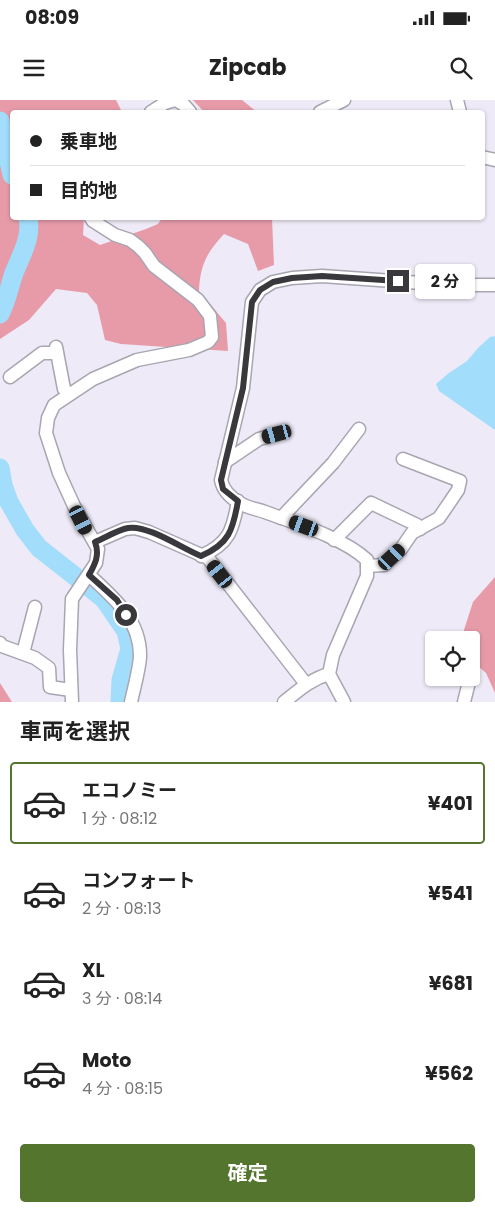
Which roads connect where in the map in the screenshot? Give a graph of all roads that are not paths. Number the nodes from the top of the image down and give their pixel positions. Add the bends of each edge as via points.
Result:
1 (176, 100) edge
2 (344, 100) edge
3 (154, 110) edge
4 (188, 110) edge
5 (324, 110) edge
6 (94, 220) edge
7 (495, 285) edge
8 (10, 377) dead end
9 (69, 394) junction
10 (359, 429) dead end
11 (277, 434) dead end
12 (403, 459) dead end
13 (225, 462) junction
14 (238, 501) junction
15 (281, 518) junction
16 (420, 529) junction
17 (334, 540) junction
18 (95, 542) junction
19 (201, 556) junction
20 (367, 566) junction
21 (89, 575) junction
22 (34, 607) dead end
23 (0, 643) edge
24 (23, 653) junction
25 (329, 674) junction
26 (306, 684) junction
27 (468, 686) edge
28 (72, 696) edge
29 (131, 702) edge
30 (284, 702) edge
31 (344, 702) edge
32 (464, 702) edge

1 - 3 street
1 - 4 street
2 - 5 street
6 - 9 street via 138,246 154,266 198,300 210,316 212,337 189,350 137,360 93,379
7 - 13 street via 322,276 273,282 260,290 252,302 243,388
8 - 9 street via 42,353 57,350 64,389
9 - 18 street via 54,405 46,433 59,473 88,534
10 - 15 street via 333,463
11 - 13 street via 259,439
12 - 16 street via 460,481 458,490 438,518
13 - 14 street via 221,480 223,489
14 - 15 street
14 - 19 street via 234,522 223,543
15 - 17 street
16 - 17 street via 417,524 371,503
16 - 20 street via 412,533 384,565
17 - 20 street via 358,551
18 - 19 street via 135,528
18 - 21 street via 98,549 96,563
19 - 26 street via 208,558
20 - 25 street via 367,576 333,655
21 - 28 street via 72,599
21 - 29 street via 117,600 136,631 140,657
22 - 24 street
23 - 24 street
24 - 28 street via 48,668 50,686
25 - 26 street
25 - 31 street
26 - 30 street
27 - 32 street

